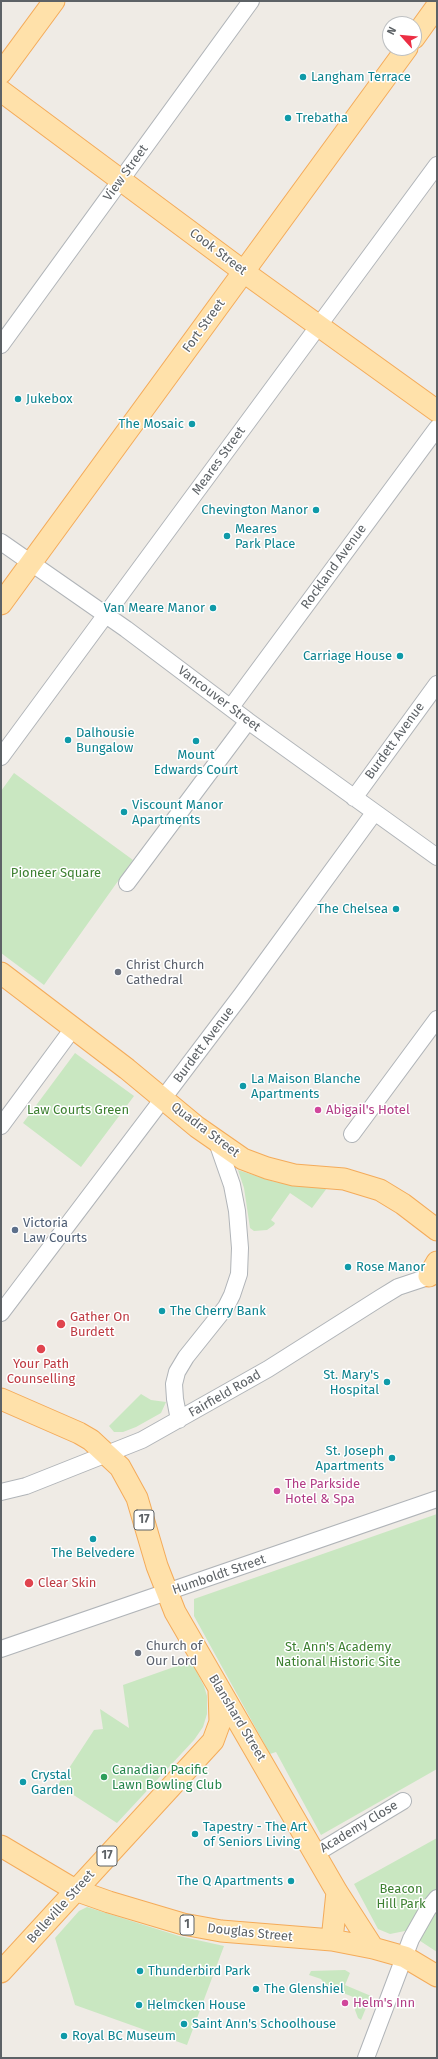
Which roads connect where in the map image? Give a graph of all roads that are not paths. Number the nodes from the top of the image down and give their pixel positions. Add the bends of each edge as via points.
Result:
1 (54, 1) edge
2 (251, 1) edge
3 (437, 6) edge
4 (422, 27) edge
5 (400, 56) edge
6 (1, 73) edge
7 (1, 91) edge
8 (437, 165) edge
9 (121, 179) junction
10 (244, 272) junction
11 (319, 326) junction
12 (1, 345) edge
13 (437, 411) edge
14 (437, 428) edge
15 (1, 542) edge
16 (31, 563) junction
17 (1, 604) edge
18 (106, 615) junction
19 (437, 684) edge
20 (231, 707) junction
21 (248, 721) junction
22 (1, 757) edge
23 (354, 798) junction
24 (374, 813) junction
25 (437, 857) edge
26 (127, 883) dead end
27 (1, 973) edge
28 (437, 1019) edge
29 (74, 1027) junction
30 (163, 1098) junction
31 (1, 1126) edge
32 (352, 1134) dead end
33 (217, 1142) junction
34 (437, 1230) edge
35 (434, 1270) edge
36 (1, 1313) edge
37 (1, 1398) edge
38 (179, 1420) junction
39 (108, 1454) junction
40 (1, 1492) edge
41 (437, 1499) edge
42 (166, 1592) junction
43 (1, 1649) edge
44 (219, 1688) junction
45 (250, 1740) junction
46 (213, 1741) junction
47 (403, 1801) dead end
48 (1, 1846) edge
49 (315, 1854) junction
50 (75, 1890) junction
51 (337, 1892) junction
52 (437, 1898) edge
53 (332, 1940) junction
54 (373, 1948) junction
55 (405, 1957) junction
56 (1, 1972) edge
57 (437, 1976) edge
58 (366, 2058) edge

1 - 6 main road
2 - 9 street, View Street
3 - 4 main road
5 - 10 main road, Fort Street
7 - 9 main road, Cook Street
8 - 11 street, Meares Street
9 - 10 main road, Cook Street
9 - 12 street, View Street
10 - 11 main road, Cook Street
10 - 16 main road, Fort Street
11 - 13 main road, Cook Street
11 - 18 street, Meares Street
14 - 20 street, Rockland Avenue
15 - 16 street, Vancouver Street
16 - 17 main road, Fort Street
16 - 18 street, Vancouver Street
18 - 20 street, Vancouver Street
18 - 22 street, Meares Street
19 - 23 street, Burdett Avenue
20 - 21 street, Vancouver Street
21 - 23 street, Vancouver Street
21 - 26 street
23 - 24 street, Vancouver Street
24 - 25 street, Vancouver Street
24 - 30 street, Burdett Avenue
27 - 29 main road, Quadra Street
28 - 32 street
29 - 30 main road, Quadra Street
29 - 31 street
30 - 33 main road, Quadra Street
30 - 36 street, Burdett Avenue
33 - 34 main road, Quadra Street via 243,1158 267,1168 294,1175 344,1179 380,1190
33 - 38 street via 232,1185 237,1211 239,1274 226,1307 177,1372 174,1399
35 - 38 street, Fairfield Road via 380,1298 268,1369
37 - 39 main road, Blanshard Street / 17 via 80,1433
38 - 39 street, Fairfield Road via 142,1440
39 - 40 street, Fairfield Road via 26,1486
39 - 42 main road, Blanshard Street / 17 via 120,1467 137,1498
41 - 42 street, Humboldt Street
42 - 43 street, Humboldt Street
42 - 44 main road, Blanshard Street / 17 via 182,1626
44 - 45 main road, Blanshard Street
44 - 46 main road, Belleville Street / 17 via 220,1722
45 - 46 main road via 237,1736
45 - 49 main road, Blanshard Street
46 - 50 main road, Belleville Street / 17
47 - 49 street, Academy Close
48 - 50 main road, Douglas Street / 1
49 - 51 main road, Blanshard Street
50 - 53 main road, Douglas Street / 1 via 183,1924 221,1931
50 - 56 main road, Belleville Street / 17
51 - 53 main road
51 - 54 main road, Blanshard Street
52 - 55 street via 418,1926
53 - 54 main road, Douglas Street / 1
54 - 55 main road, Douglas Street / 1
55 - 57 main road, Douglas Street / 1
55 - 58 street

